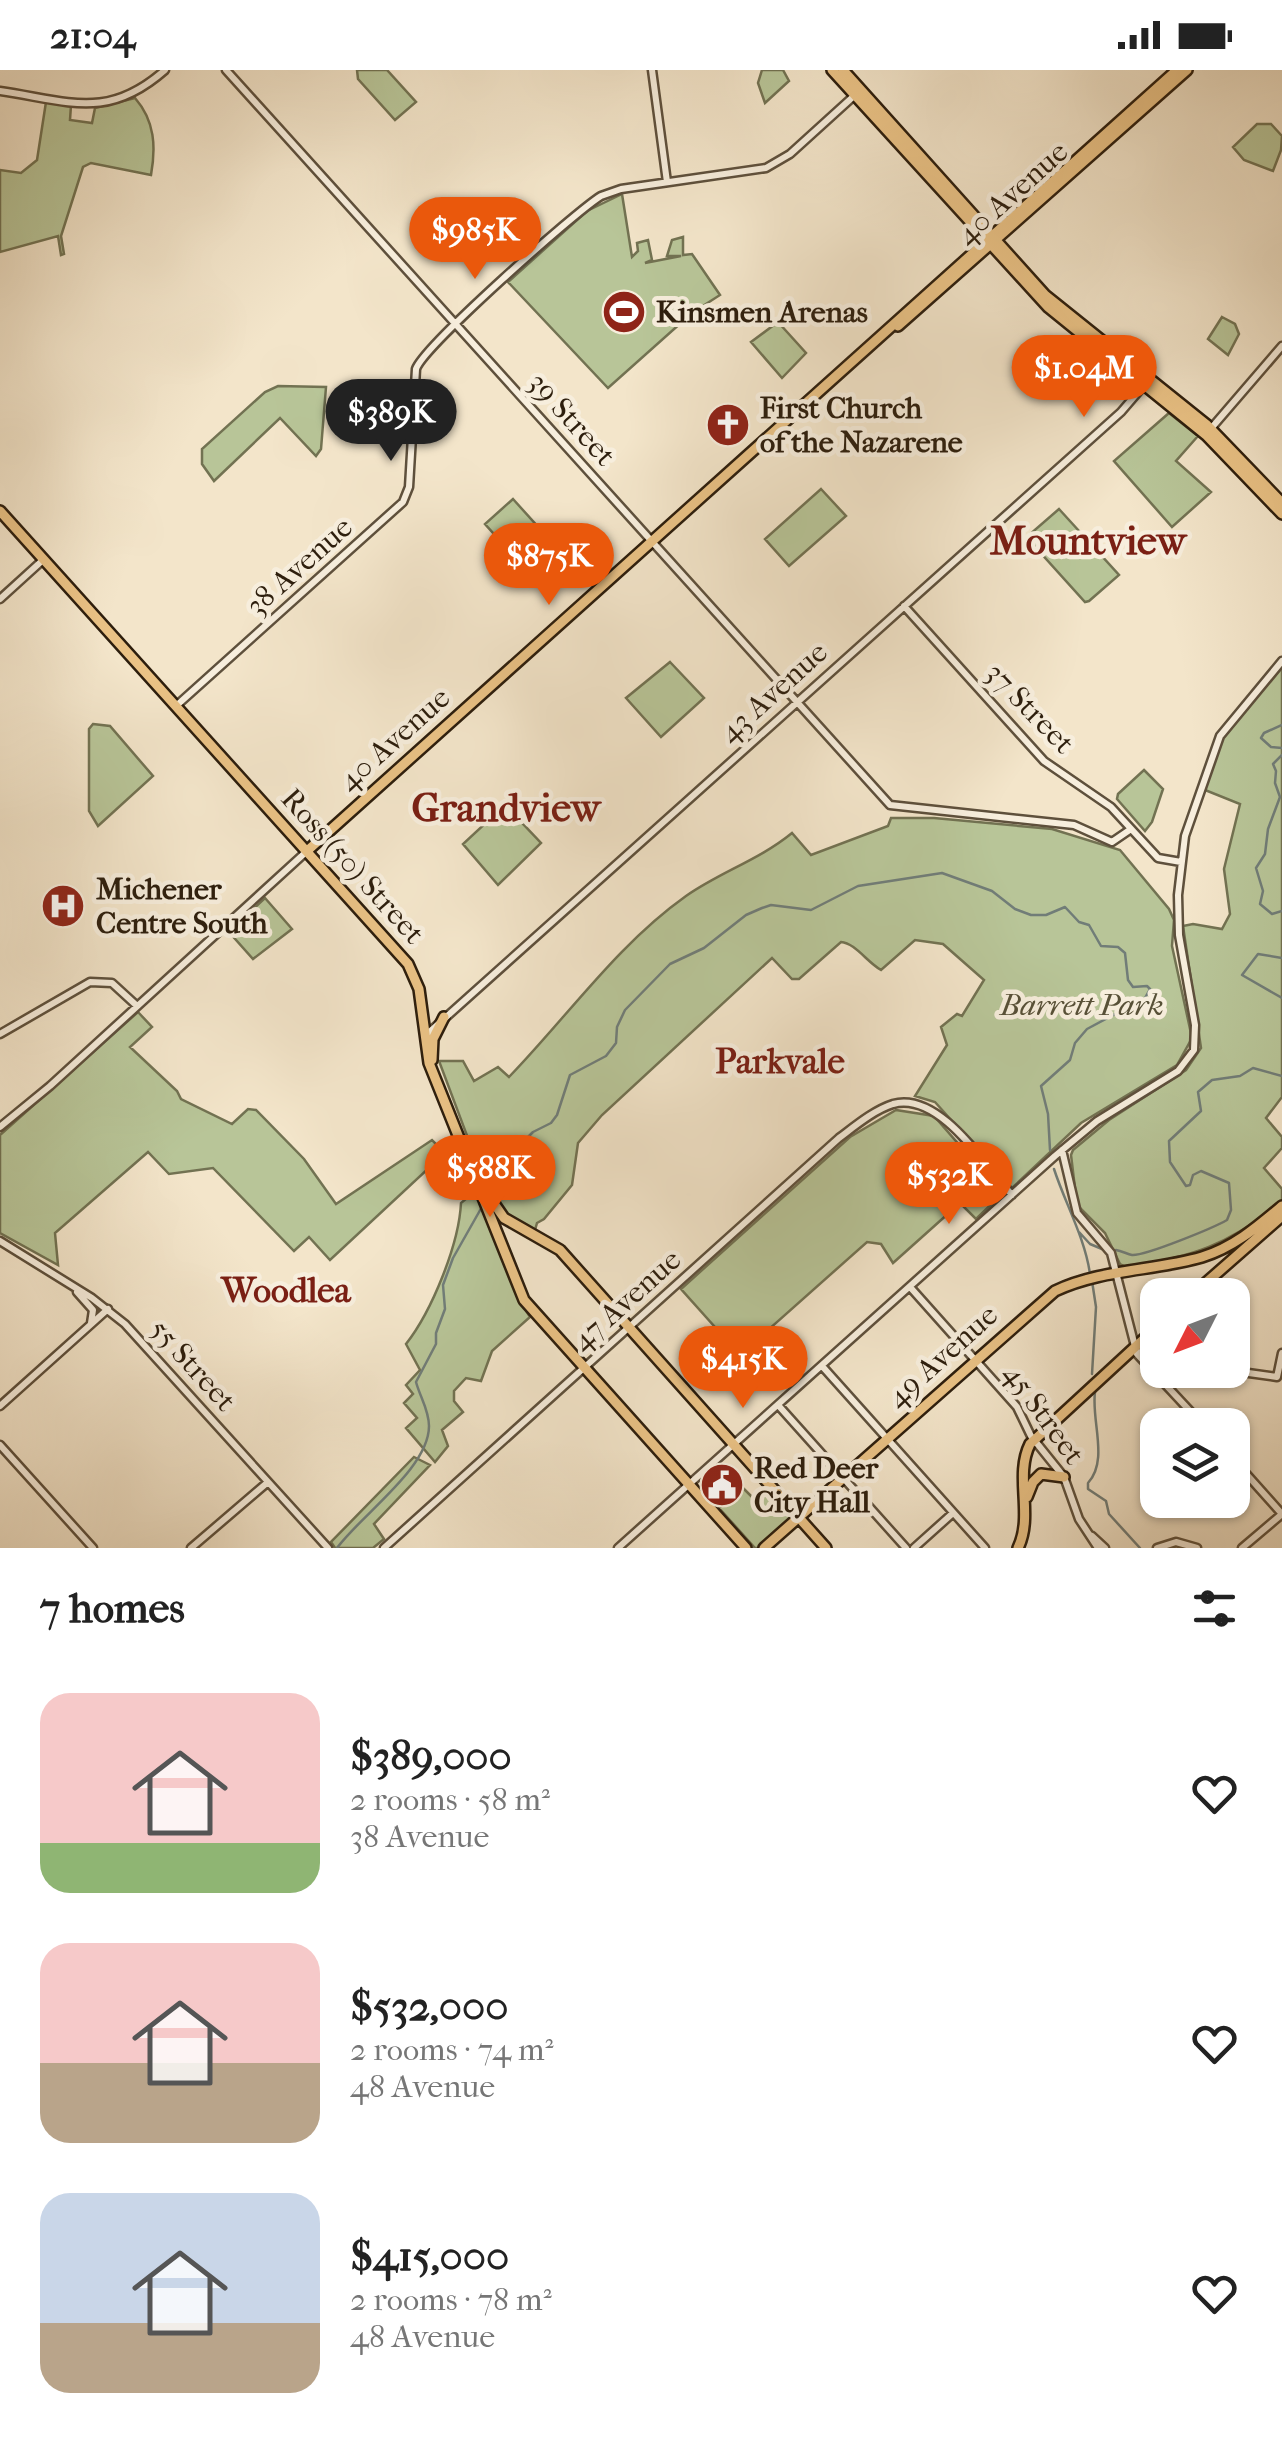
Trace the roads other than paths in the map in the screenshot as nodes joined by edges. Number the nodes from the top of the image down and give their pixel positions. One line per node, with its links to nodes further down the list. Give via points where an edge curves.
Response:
1 (165, 70): 8 (street, via 135,94 100,104)
2 (226, 70): 16 (street, 39 Street)
3 (652, 70): 10 (street)
4 (832, 70): 9 (main road)
5 (842, 70): 9 (main road)
6 (1177, 70): 12 (main road, 40 Avenue)
7 (1187, 70): 11 (main road, 40 Avenue)
8 (0, 91)
9 (858, 93): 10 (street, 38 Avenue, via 770,166); 12 (main road)
10 (667, 182): 16 (street, 38 Avenue, via 596,199)
11 (1009, 229): 12 (main road, 40 Avenue); 14 (main road, via 1006,241)
12 (991, 240): 13 (main road); 14 (main road); 15 (main road, 40 Avenue); 23 (main road, 40 Avenue)
13 (1003, 259): 15 (main road, via 992,255); 18 (main road, via 1064,321)
14 (1018, 265): 18 (main road)
15 (968, 266): 23 (main road, 40 Avenue)
16 (456, 324): 23 (street, 39 Street); 29 (street, 38 Avenue, via 416,368 404,502)
17 (1282, 346): 19 (street)
18 (1147, 382): 19 (main road); 26 (street, 43 Avenue)
19 (1209, 432): 20 (main road); 22 (main road)
20 (1282, 503)
21 (0, 511): 24 (main road, Ross (50) Street)
22 (1282, 514)
23 (649, 544): 28 (street, 39 Street); 31 (main road, 40 Avenue)
24 (44, 559): 25 (street); 29 (main road, Ross (50) Street)
25 (0, 599)
26 (904, 605): 28 (street, 43 Avenue); 30 (street, 37 Street, via 1044,761)
27 (1282, 661): 32 (street, via 1217,741)
28 (796, 702): 30 (street, 39 Street, via 895,807 1074,825 1112,842); 35 (street, 43 Avenue)
29 (176, 706): 31 (main road, Ross (50) Street)
30 (1131, 829): 32 (street, 37 Street, via 1158,858)
31 (307, 851): 33 (street, 40 Avenue); 34 (main road, Ross (50) Street, via 406,962)
32 (1182, 862): 41 (street, via 1178,935 1194,1050 1178,1072)
33 (136, 1005): 36 (street, via 116,986 97,980); 39 (street, 40 Avenue)
34 (422, 1005): 35 (main road, via 431,1020); 37 (main road, Ross (50) Street)
35 (444, 1017): 37 (street, 43 Avenue); 38 (main road)
36 (0, 1034)
37 (424, 1036): 38 (main road, Ross (50) Street)
38 (431, 1068): 40 (main road, Ross (50) Street)
39 (0, 1127)
40 (459, 1134): 42 (main road); 43 (main road, Ross (50) Street)
41 (1062, 1150): 45 (street); 53 (street, via 1078,1212 1104,1241)
42 (478, 1163): 43 (main road); 44 (main road)
43 (476, 1182): 44 (main road); 46 (main road, Ross (50) Street)
44 (488, 1186): 46 (main road)
45 (1012, 1195): 57 (street); 60 (street, 47 Avenue, via 940,1115 908,1102 887,1106 839,1138)
46 (487, 1201): 49 (main road); 51 (main road, Ross (50) Street)
47 (1282, 1206): 52 (main road, 49 Avenue, via 1231,1245)
48 (1282, 1216): 55 (main road)
49 (524, 1230): 51 (main road, via 505,1232); 60 (main road, via 560,1250)
50 (0, 1242): 56 (street, 55 Street)
51 (506, 1257): 66 (main road, Ross (50) Street, via 528,1306)
52 (1183, 1261): 53 (main road, 49 Avenue); 54 (main road, via 1207,1265)
53 (1116, 1273): 62 (street); 64 (main road, 49 Avenue, via 1043,1300)
54 (1207, 1278)
55 (1211, 1278)
56 (69, 1284): 58 (street, 55 Street); 59 (street, via 92,1308)
57 (910, 1287): 64 (street, 45 Street); 65 (street)
58 (108, 1309): 59 (street); 82 (street, 55 Street)
59 (90, 1324): 71 (street)
60 (629, 1327): 66 (street, 47 Avenue); 75 (main road)
61 (1140, 1342): 62 (main road)
62 (1134, 1347): 72 (street); 74 (main road)
63 (1282, 1355): 68 (street); 68 (street, via 1277,1376)
64 (975, 1360): 73 (main road, 49 Avenue); 74 (street, 45 Street, via 1014,1403)
65 (822, 1366): 70 (street); 73 (street)
66 (584, 1368): 83 (main road, Ross (50) Street); 91 (street, 47 Avenue)
67 (1250, 1374): 68 (street)
68 (1256, 1375): 69 (street)
69 (1264, 1386)
70 (778, 1405): 75 (street); 79 (street)
71 (0, 1406)
72 (1187, 1408)
73 (887, 1439): 79 (main road, 49 Avenue); 85 (street)
74 (1033, 1439): 78 (street, 45 Street); 81 (main road)
75 (734, 1444): 83 (street); 87 (main road)
76 (0, 1445): 88 (street)
77 (1041, 1474): 78 (main road); 81 (main road); 84 (main road)
78 (1064, 1477): 100 (street, 45 Street, via 1074,1507)
79 (843, 1478): 87 (main road, 49 Avenue); 96 (street)
80 (1250, 1478): 86 (street)
81 (1024, 1479): 84 (main road)
82 (268, 1482): 89 (street); 90 (street, 55 Street)
83 (689, 1484): 92 (street); 93 (main road, Ross (50) Street)
84 (1025, 1504): 99 (main road)
85 (953, 1512): 97 (street); 98 (street)
86 (1282, 1514): 103 (street)
87 (799, 1517): 94 (main road, 49 Avenue); 95 (main road)
88 (93, 1548)
89 (191, 1548)
90 (328, 1548)
91 (384, 1548)
92 (618, 1548)
93 (746, 1548)
94 (764, 1548)
95 (826, 1548)
96 (906, 1548)
97 (914, 1548)
98 (985, 1548)
99 (1018, 1548)
100 (1102, 1548)
101 (1157, 1548): 102 (street, via 1176,1542)
102 (1197, 1548)
103 (1242, 1548)

